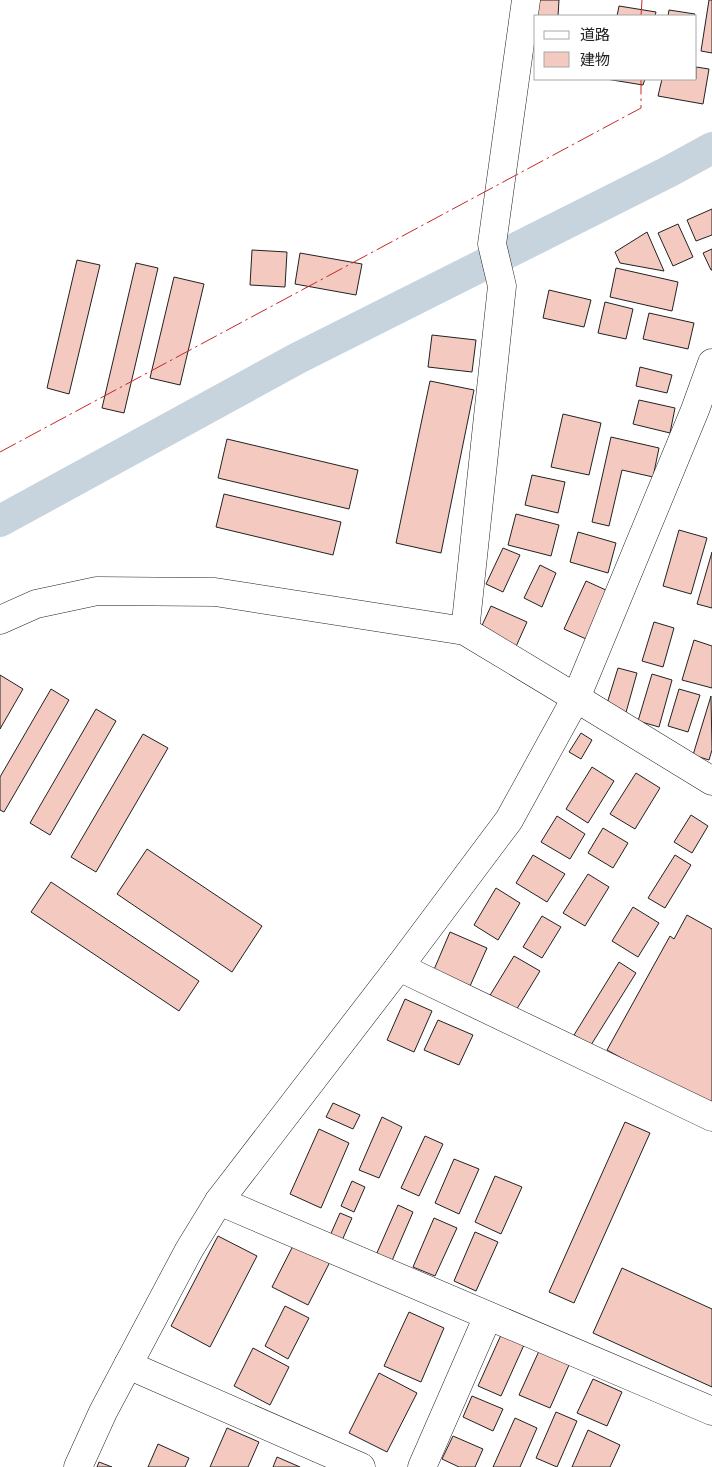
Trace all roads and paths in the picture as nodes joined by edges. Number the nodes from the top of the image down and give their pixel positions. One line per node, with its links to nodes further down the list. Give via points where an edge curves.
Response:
1 (526, 0): 4 (street, via 492,244 502,286)
2 (712, 363): 5 (street)
3 (0, 620): 4 (street, via 36,604 97,591 215,592)
4 (465, 631): 5 (street)
5 (576, 698): 6 (street); 7 (street, via 509,820)
6 (712, 781)
7 (399, 967): 8 (street); 9 (street)
8 (712, 1117)
9 (219, 1201): 10 (street); 11 (street)
10 (488, 1316): 12 (street); 15 (street)
11 (128, 1365): 13 (street); 14 (street)
12 (712, 1411)
13 (78, 1467)
14 (361, 1467)
15 (422, 1467)

